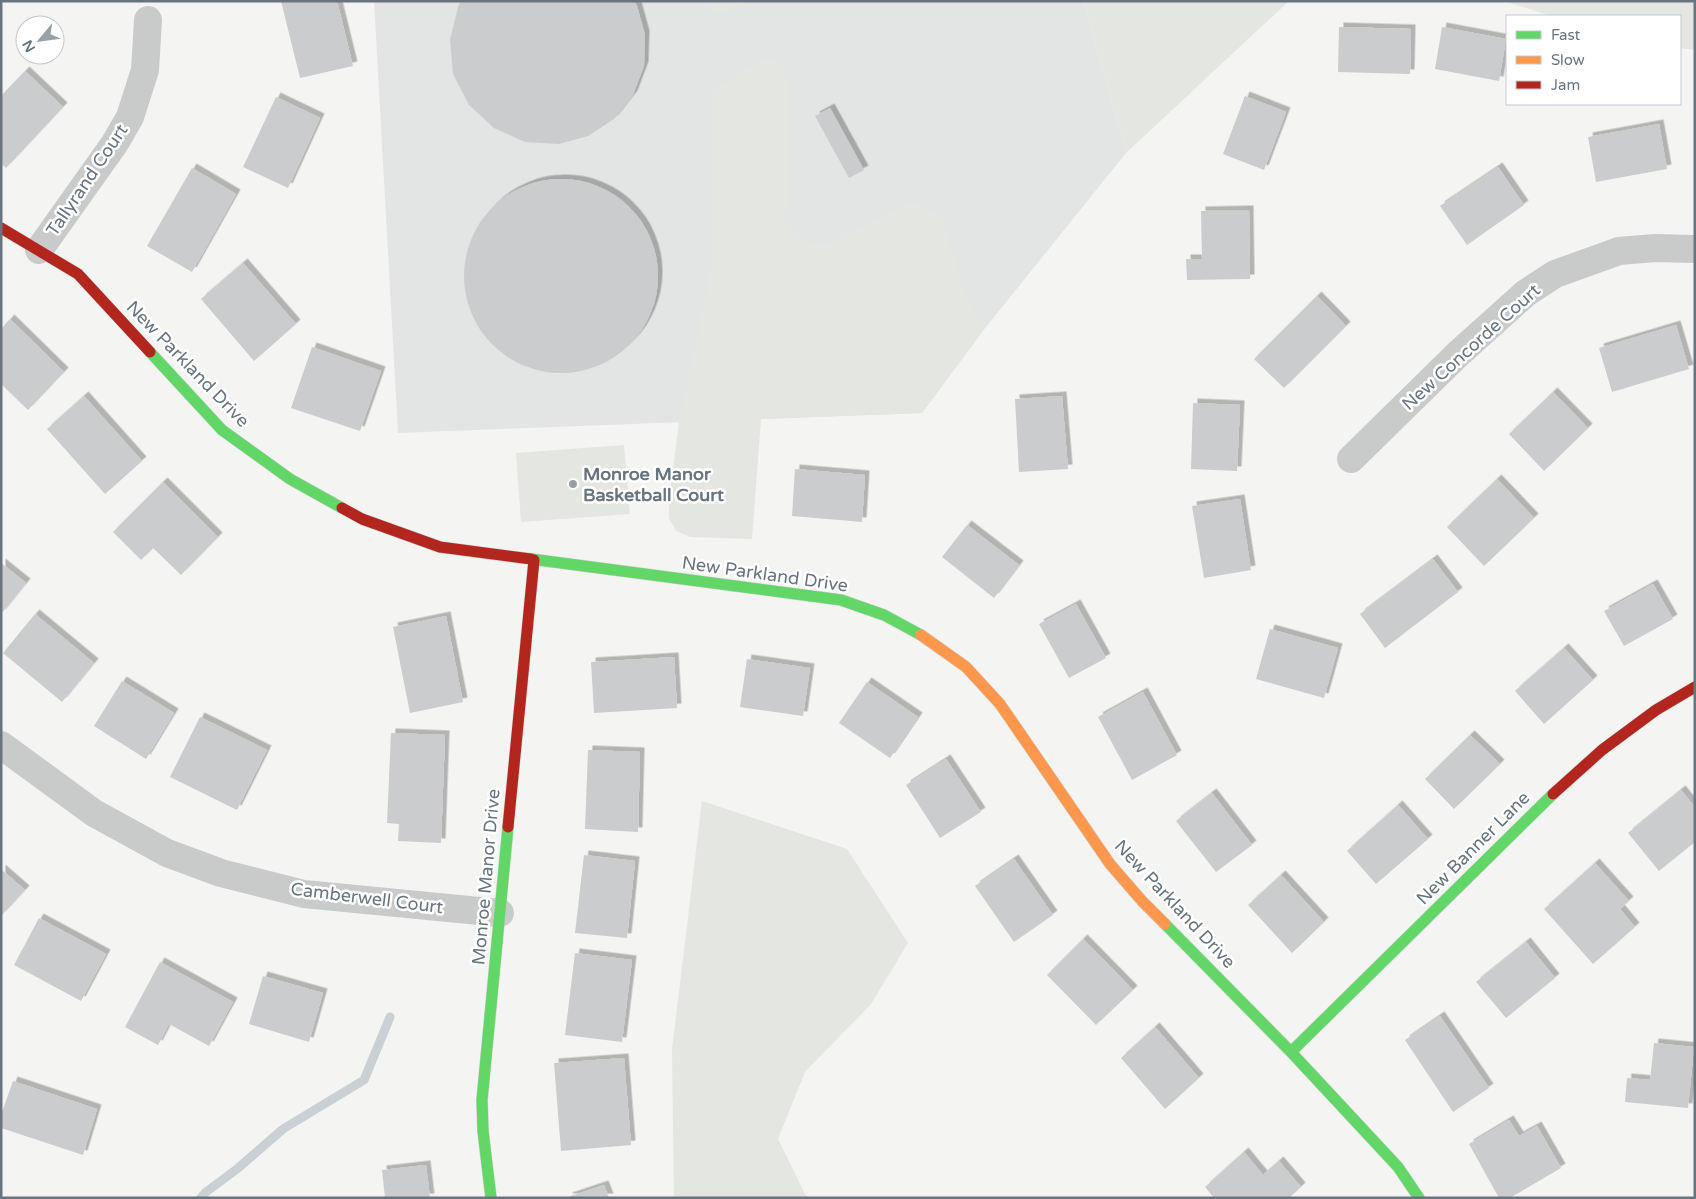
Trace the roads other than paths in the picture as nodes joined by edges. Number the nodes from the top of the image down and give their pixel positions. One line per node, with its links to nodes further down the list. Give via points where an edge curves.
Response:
1 (148, 20): 4 (street, Tallyrand Court, via 145,70 130,117)
2 (1, 228): 4 (street, New Parkland Drive)
3 (1695, 249): 5 (street, New Concorde Court, via 1619,251 1555,274 1526,292 1458,354)
4 (39, 250): 6 (street, New Parkland Drive, via 78,274 222,430 290,480 362,519 440,547)
5 (1351, 460)
6 (534, 560): 9 (street, Monroe Manor Drive); 10 (street, New Parkland Drive, via 841,600 884,615 926,637 966,667 1000,704 1110,864 1142,901)
7 (1695, 687): 10 (street, New Banner Lane, via 1656,710 1573,776)
8 (1, 745): 9 (street, Camberwell Court, via 94,812 168,853 221,873 304,894)
9 (500, 913): 11 (street, Monroe Manor Drive, via 482,1100)
10 (1291, 1052): 12 (street, New Parkland Drive, via 1398,1167)
11 (491, 1198)
12 (1419, 1198)

